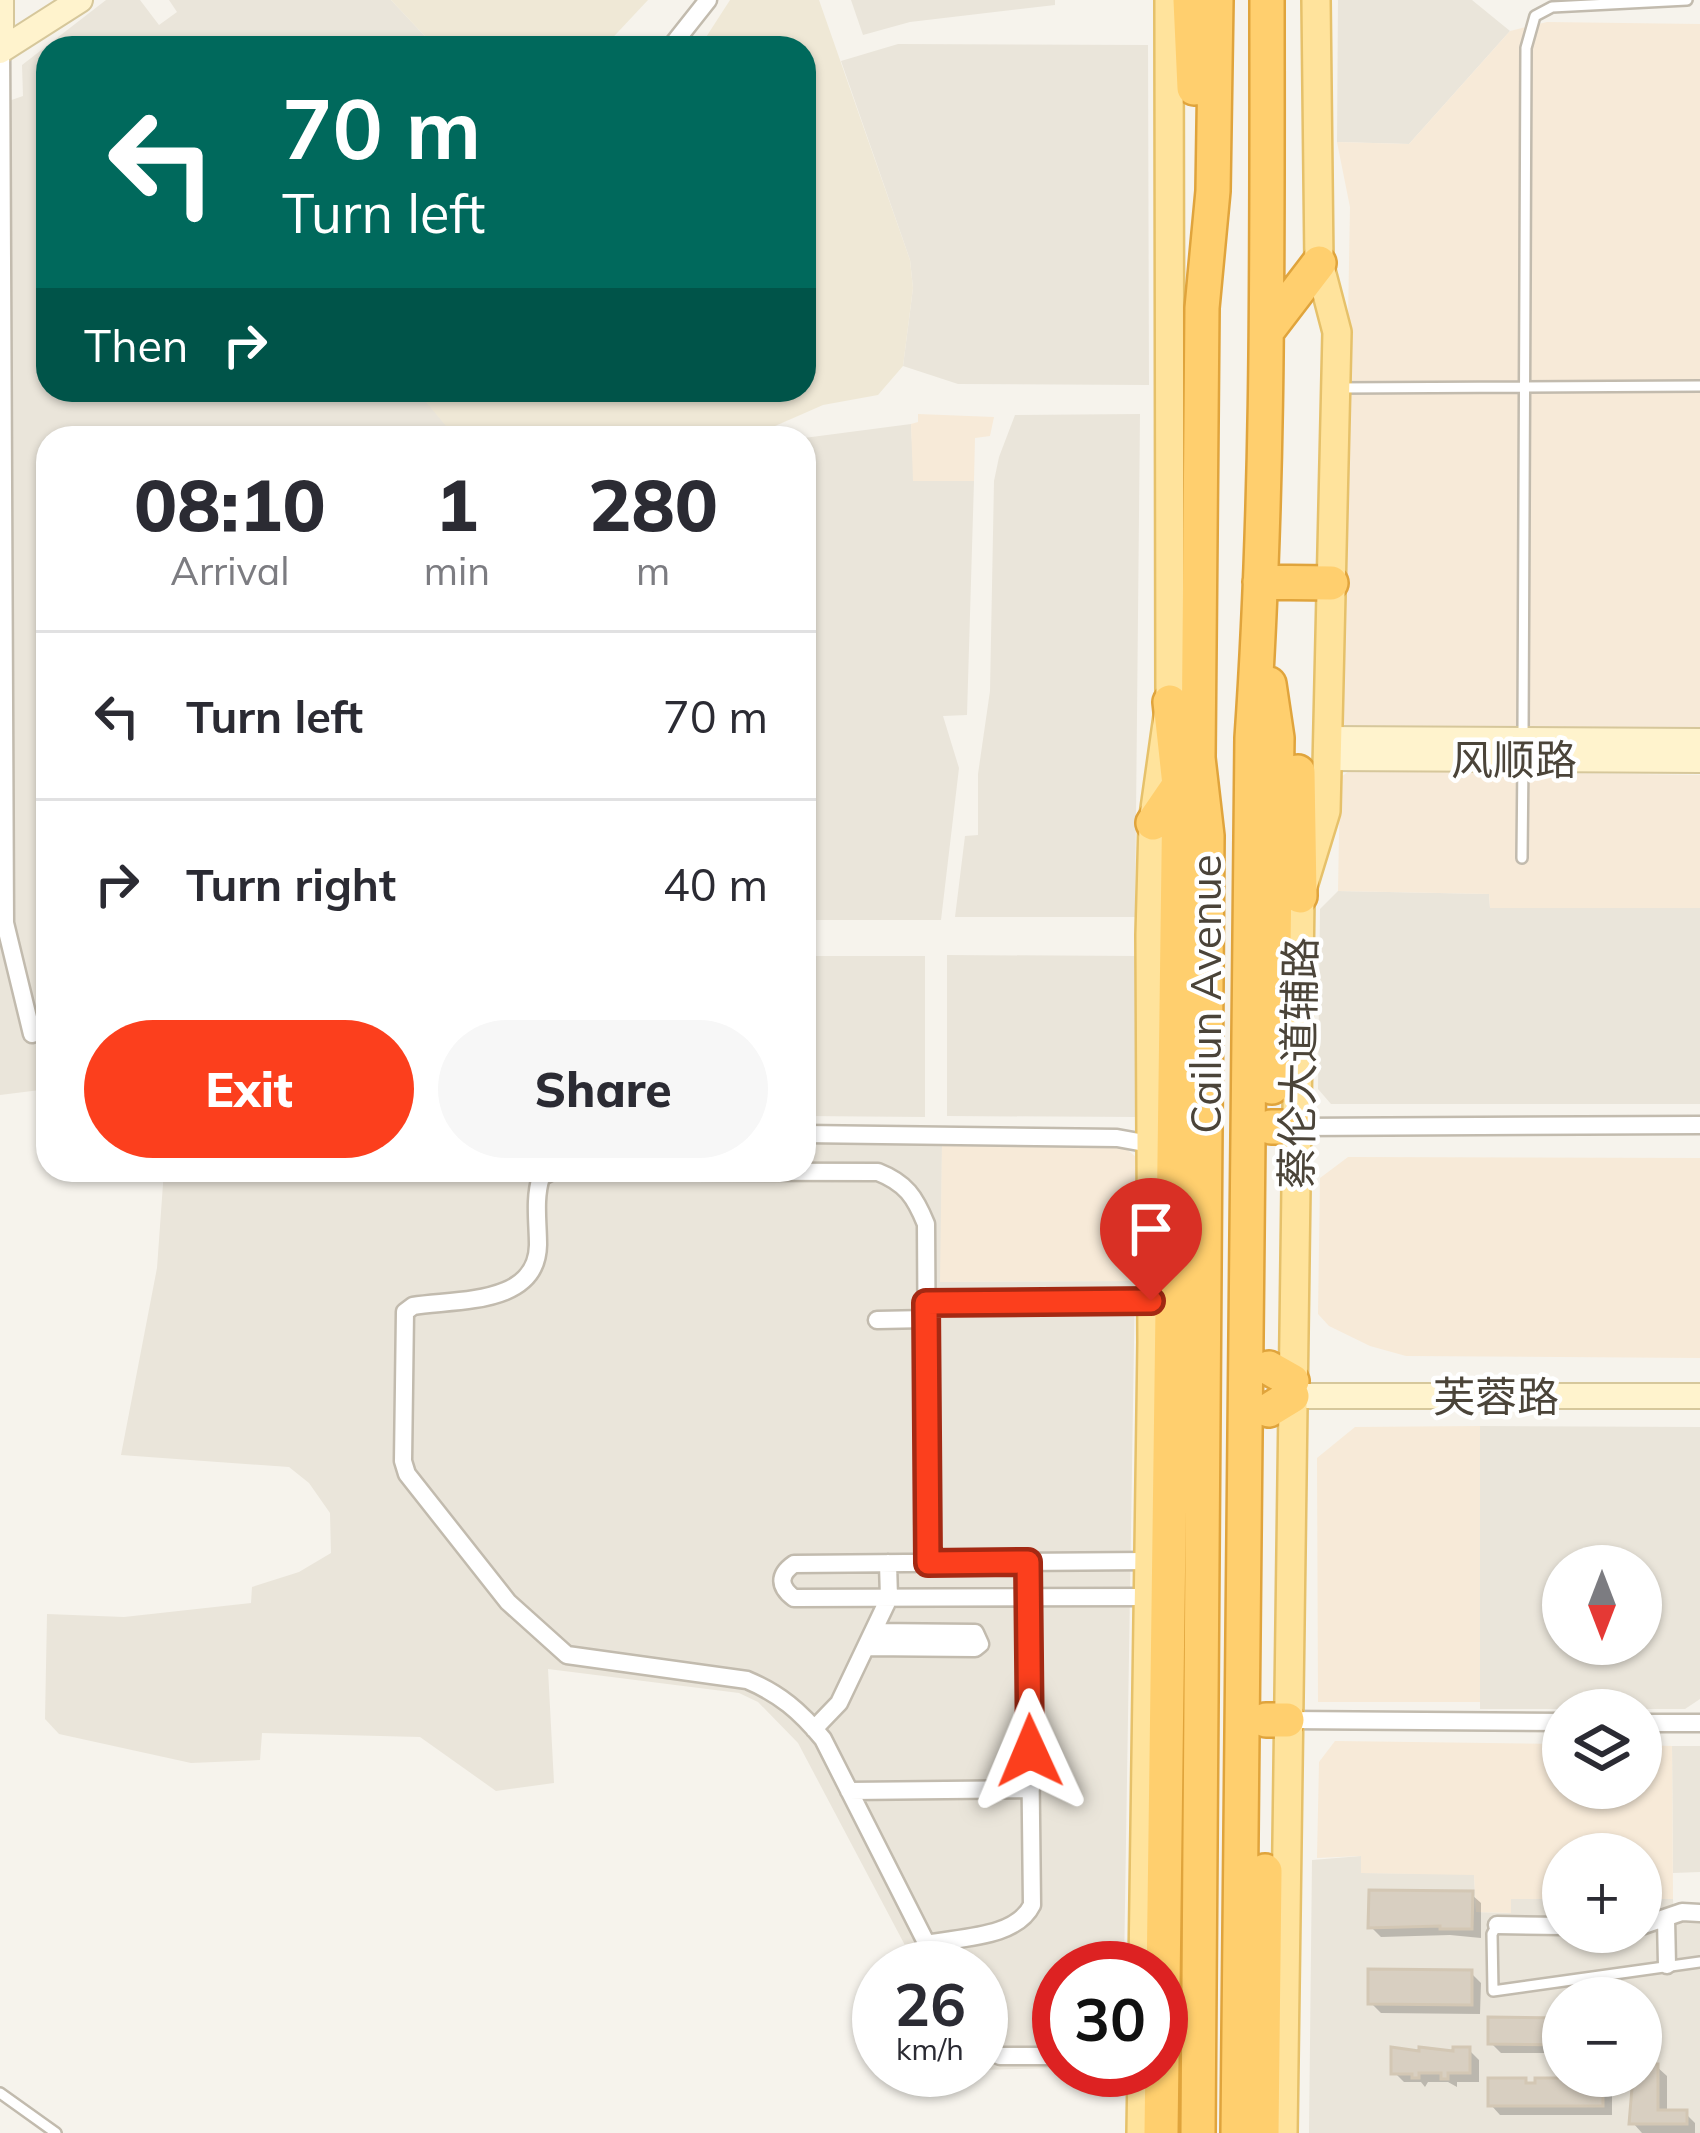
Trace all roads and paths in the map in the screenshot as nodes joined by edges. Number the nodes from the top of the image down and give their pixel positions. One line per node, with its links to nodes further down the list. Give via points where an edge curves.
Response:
1 (2, 0): 12 (street)
2 (61, 0): 12 (street)
3 (80, 0): 14 (street)
4 (708, 0): 13 (street)
5 (1169, 0): 24 (main road)
6 (1190, 0): 16 (highway)
7 (1216, 0): 16 (highway, Cailun Avenue)
8 (1267, 0): 17 (highway, Cailun Avenue)
9 (1290, 0): 17 (highway)
10 (1316, 0): 15 (main road, 蔡伦大道辅路)
11 (1687, 0): 20 (lane, via 1552,8 1535,16 1526,48)
12 (1, 34): 14 (street)
13 (680, 36)
14 (1, 51): 35 (street, via 5,923)
15 (1319, 262): 17 (highway); 19 (main road, 蔡伦大道辅路, via 1337,332)
16 (1202, 308): 29 (highway, Cailun Avenue)
17 (1267, 331): 21 (highway, Cailun Avenue)
18 (1700, 386): 20 (lane)
19 (1336, 388): 20 (lane); 22 (main road, 蔡伦大道辅路)
20 (1525, 388): 27 (lane)
21 (1259, 582): 22 (highway); 23 (highway, Cailun Avenue)
22 (1331, 583): 26 (main road, 蔡伦大道辅路)
23 (1259, 627): 32 (highway, via 1298,736); 34 (highway, via 1277,738); 79 (highway, Cailun Avenue)
24 (1170, 702): 29 (highway); 30 (main road)
25 (1700, 741): 27 (street, 风顺路)
26 (1328, 749): 27 (street, 风顺路); 32 (main road, 蔡伦大道辅路, via 1326,812)
27 (1523, 750): 28 (street, 风顺路); 31 (lane)
28 (1700, 760)
29 (1189, 772): 30 (highway); 33 (highway); 78 (highway, Cailun Avenue, via 1207,860)
30 (1153, 823): 33 (main road)
31 (1522, 858)
32 (1300, 896): 34 (main road, 蔡伦大道辅路)
33 (1164, 934): 39 (highway)
34 (1285, 1014): 37 (highway)
35 (32, 1034)
36 (1700, 1125): 37 (street)
37 (1284, 1127): 46 (highway)
38 (816, 1134): 39 (street)
39 (1162, 1144): 42 (main road); 54 (highway)
40 (816, 1172): 43 (street, via 878,1172 915,1196 926,1224)
41 (539, 1182): 60 (street, via 530,1277 498,1293 413,1306 403,1320 407,1474 508,1603 567,1654 747,1680 796,1707)
42 (1151, 1301): 43 (street); 49 (main road)
43 (927, 1311): 44 (street); 51 (street)
44 (878, 1320)
45 (1700, 1381): 46 (street, 芙蓉路)
46 (1281, 1389): 47 (street, 芙蓉路); 56 (highway)
47 (1700, 1396)
48 (1028, 1562): 49 (street); 51 (street); 52 (street)
49 (1149, 1562): 54 (main road)
50 (888, 1563): 51 (street); 53 (street); 53 (street, via 794,1564 781,1581 794,1598)
51 (928, 1563)
52 (1028, 1597): 53 (street); 54 (street); 61 (street)
53 (889, 1598): 55 (street)
54 (1155, 1604): 70 (main road); 77 (highway, via 1168,1664)
55 (869, 1639): 55 (street, via 975,1648 980,1644 975,1633); 60 (street, via 839,1703)
56 (1276, 1720): 57 (street); 80 (highway); 81 (main road)
57 (1542, 1722)
58 (1662, 1723): 59 (street)
59 (1700, 1724)
60 (814, 1729): 62 (street)
61 (1031, 1790): 62 (street); 69 (street, via 1033,1905 1026,1918)
62 (849, 1791): 68 (street)
63 (1700, 1912): 64 (street)
64 (1666, 1918): 65 (street); 72 (street)
65 (1662, 1919)
66 (1497, 1925): 67 (street); 72 (lane, via 1492,1991)
67 (1542, 1926)
68 (925, 1941)
69 (937, 1941)
70 (1144, 1941)
71 (1700, 1962): 72 (lane)
72 (1667, 1965)
73 (0, 2092): 75 (lane)
74 (1142, 2097): 76 (main road)
75 (56, 2133)
76 (1141, 2133)
77 (1161, 2133)
78 (1198, 2133)
79 (1238, 2133)
80 (1262, 2133)
81 (1283, 2133)

